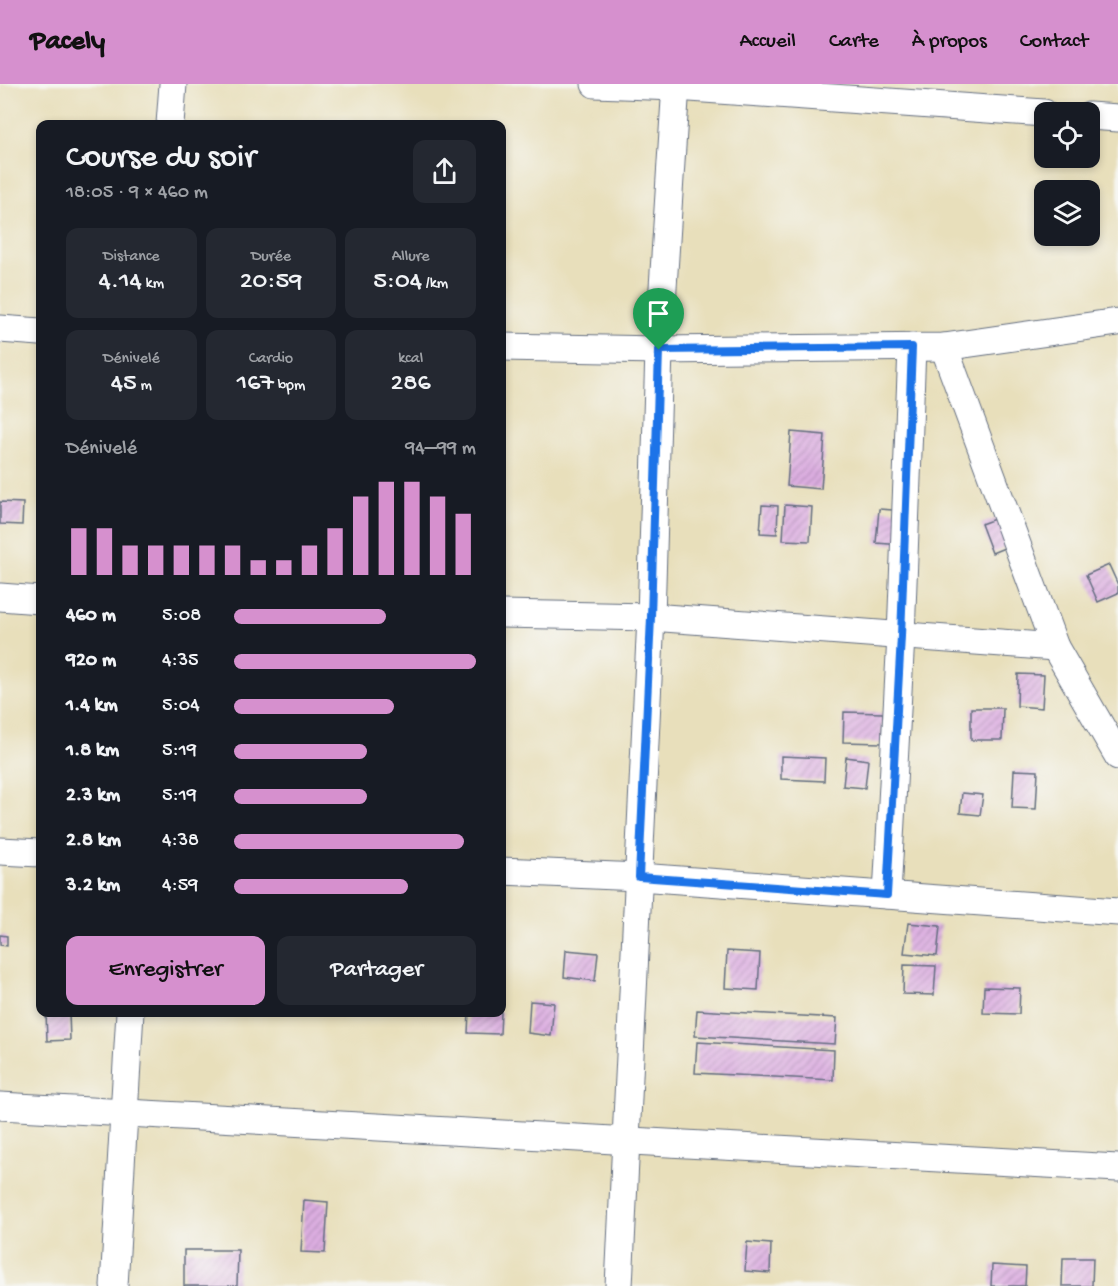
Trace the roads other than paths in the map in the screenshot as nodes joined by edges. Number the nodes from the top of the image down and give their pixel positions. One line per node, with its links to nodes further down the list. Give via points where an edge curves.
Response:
1 (173, 84): 7 (street)
2 (595, 84): 3 (street)
3 (676, 86): 4 (street); 14 (street)
4 (1034, 111)
5 (1100, 117): 6 (street)
6 (1118, 118)
7 (170, 120)
8 (1118, 322): 13 (street)
9 (0, 329): 10 (street)
10 (36, 332)
11 (506, 347): 14 (street)
12 (912, 347): 13 (street); 14 (street); 19 (street)
13 (944, 347): 20 (street)
14 (659, 350): 18 (street)
15 (0, 597): 16 (street)
16 (36, 600)
17 (506, 614): 18 (street)
18 (651, 617): 19 (street); 25 (street)
19 (901, 636): 20 (street); 26 (street)
20 (1055, 647): 21 (street)
21 (1118, 756)
22 (0, 851): 23 (street)
23 (36, 853)
24 (506, 871): 25 (street)
25 (639, 877): 26 (street); 31 (street)
26 (887, 895): 27 (street)
27 (1118, 912)
28 (130, 1017): 30 (street)
29 (0, 1106): 30 (street)
30 (125, 1113): 31 (street); 33 (street)
31 (626, 1140): 32 (street); 34 (street)
32 (1118, 1168)
33 (114, 1286)
34 (619, 1286)

